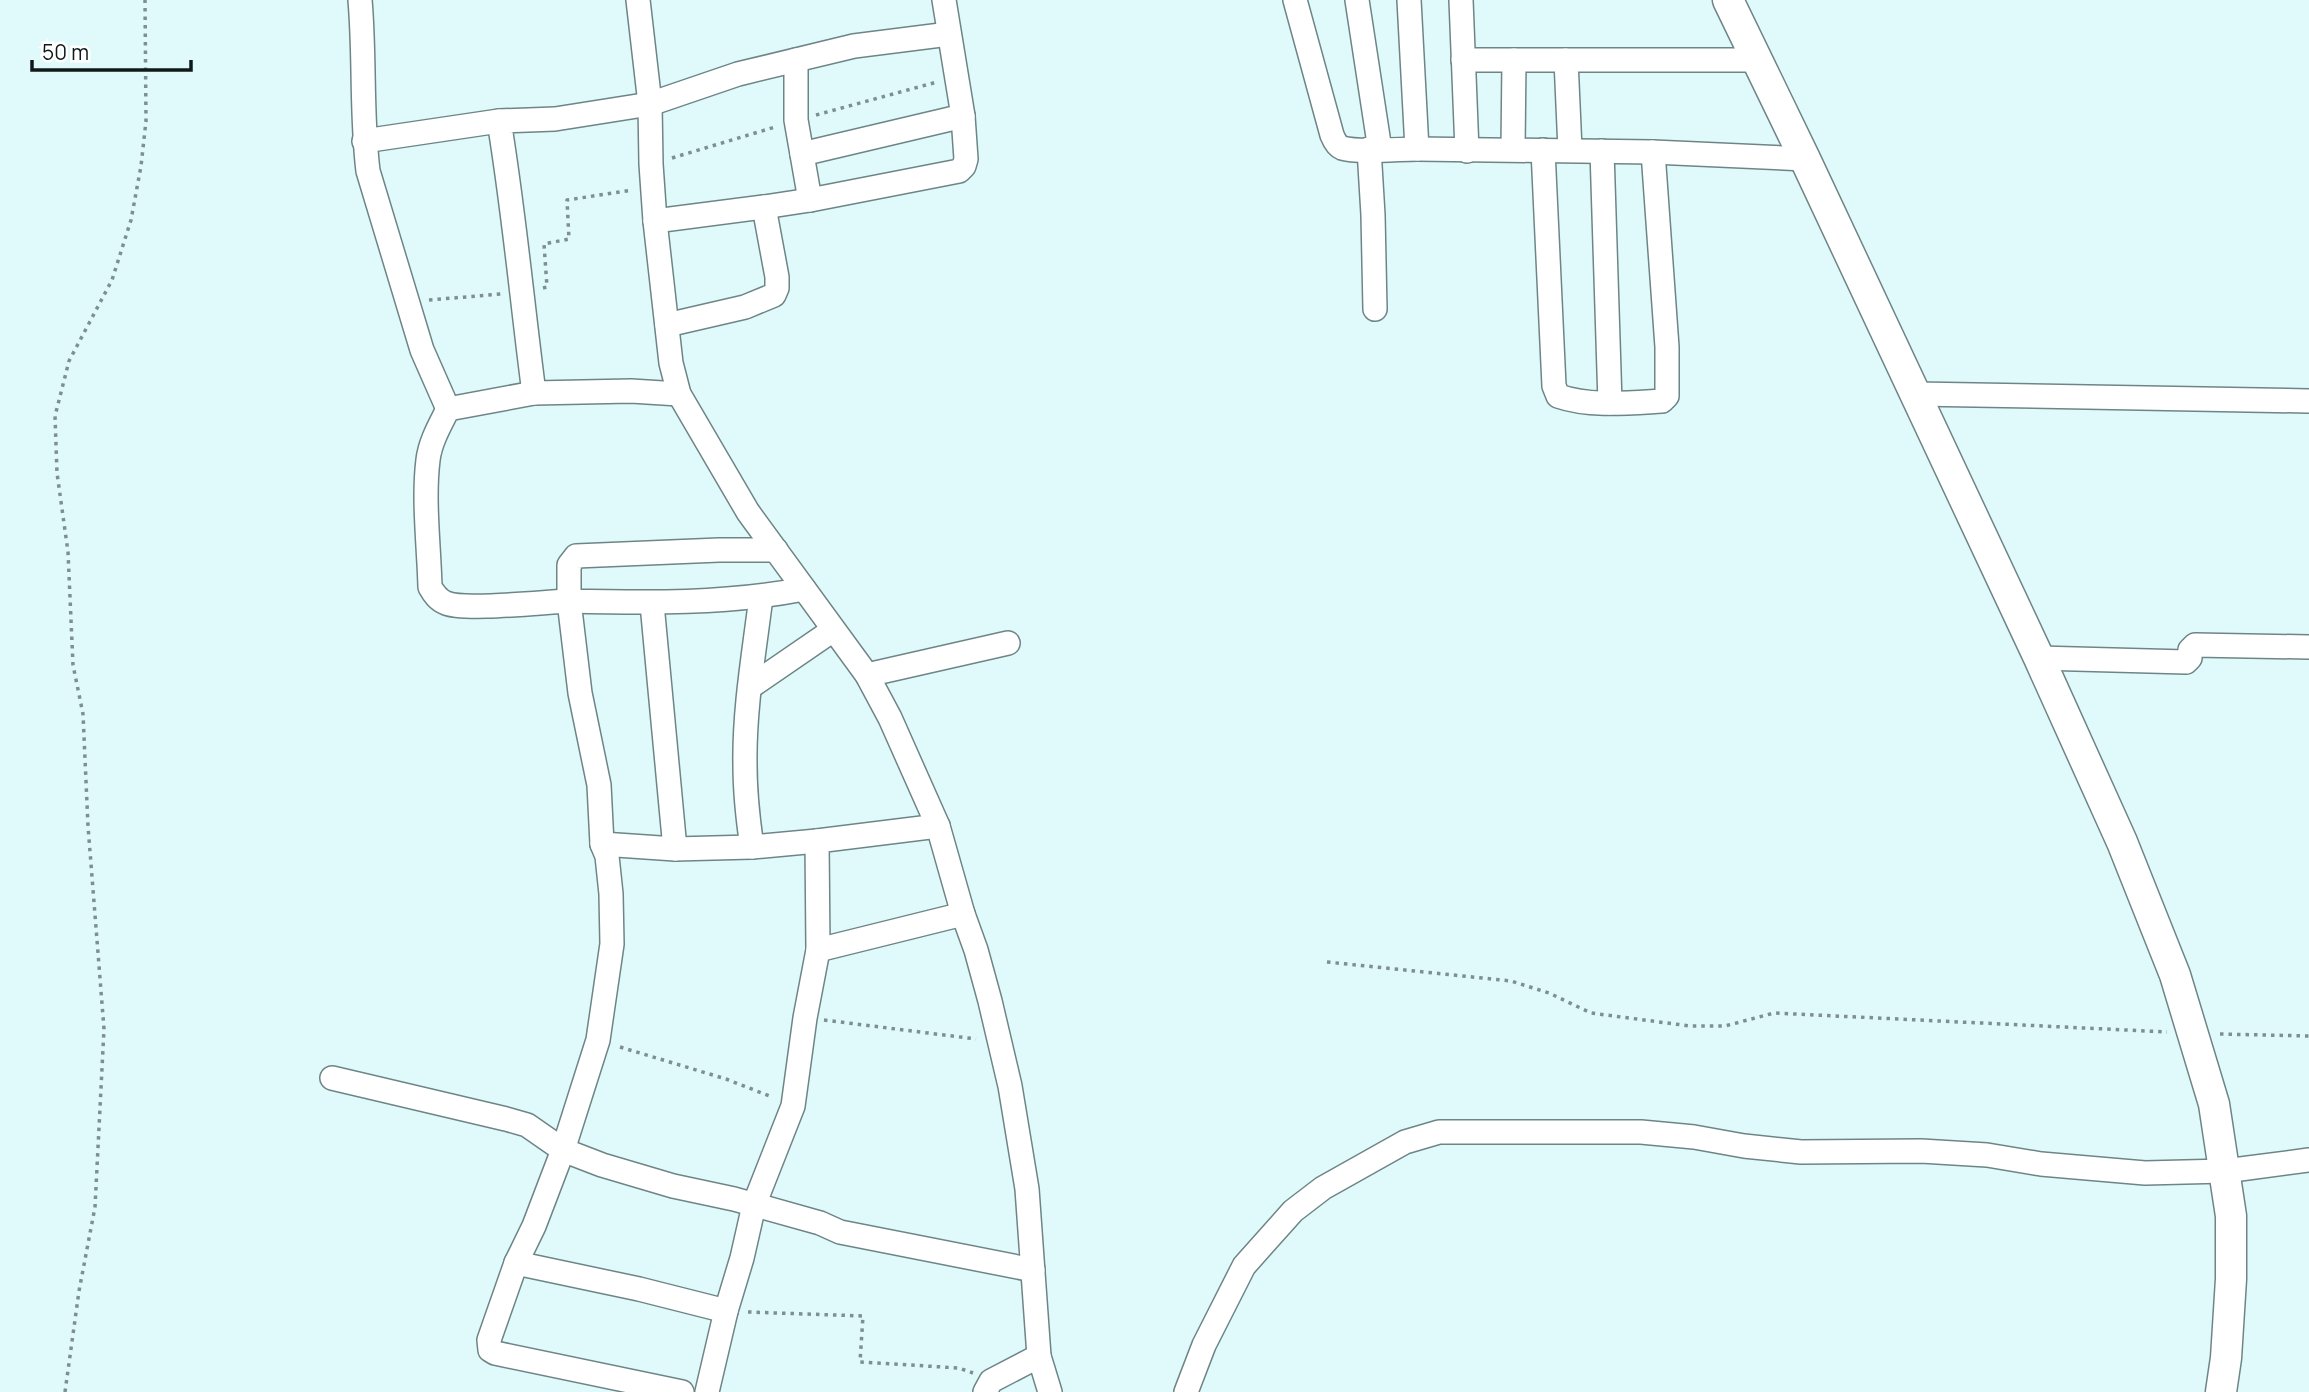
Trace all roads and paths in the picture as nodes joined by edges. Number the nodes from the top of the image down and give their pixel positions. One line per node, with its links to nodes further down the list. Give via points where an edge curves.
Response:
1 (145, 0): 76 (path, via 146,121 131,220 112,280 69,361 55,416 73,665 83,714 104,1029 95,1207)
2 (360, 0): 19 (street)
3 (638, 0): 16 (street)
4 (944, 0): 10 (street)
5 (1295, 0): 22 (street, via 1335,142 1342,148)
6 (1357, 0): 22 (street)
7 (1409, 0): 20 (street)
8 (1461, 0): 12 (street)
9 (1728, 0): 15 (main road)
10 (949, 34): 11 (street, via 854,46); 17 (street)
11 (796, 60): 16 (street); 28 (street, via 796,120)
12 (1463, 60): 13 (street); 25 (street)
13 (1514, 60): 14 (street); 21 (street)
14 (1566, 60): 15 (street); 24 (street)
15 (1756, 60): 29 (main road)
16 (650, 104): 18 (street, via 555,119); 32 (street)
17 (963, 116): 28 (street); 30 (street, via 966,159 959,171)
18 (499, 121): 19 (street); 35 (street)
19 (364, 141): 40 (street, via 368,171 406,302)
20 (1418, 149): 22 (street); 25 (street)
21 (1513, 149): 23 (street); 25 (street)
22 (1374, 150): 33 (street)
23 (1543, 150): 24 (street); 39 (street, via 1554,386 1558,396)
24 (1570, 150): 26 (street)
25 (1467, 151)
26 (1602, 151): 27 (street); 39 (street)
27 (1653, 152): 29 (street); 39 (street, via 1667,396 1662,401)
28 (802, 154): 30 (street)
29 (1805, 159): 37 (main road)
30 (810, 200): 31 (street)
31 (764, 207): 32 (street); 34 (street, via 777,277 774,295)
32 (655, 222): 34 (street)
33 (1374, 309)
34 (667, 326): 36 (street)
35 (534, 393): 36 (street); 40 (street)
36 (678, 394): 41 (street)
37 (1916, 394): 38 (street); 49 (main road)
38 (2309, 401)
39 (1610, 403)
40 (448, 409): 44 (street, via 428,458 430,587 435,596 464,606)
41 (776, 550): 42 (street); 44 (street, via 576,556 569,565)
42 (804, 589): 43 (street); 46 (street)
43 (761, 597): 45 (street); 51 (street)
44 (569, 601): 45 (street); 54 (street, via 598,785)
45 (652, 604): 56 (street)
46 (833, 630): 50 (street); 51 (street)
47 (1008, 643): 50 (street)
48 (2309, 646): 49 (street, via 2194,645 2186,662)
49 (2039, 659): 61 (main road, via 2122,842)
50 (867, 675): 52 (street)
51 (750, 687): 55 (street, via 745,763)
52 (938, 826): 53 (street); 57 (street)
53 (817, 841): 55 (street); 58 (street)
54 (602, 844): 56 (street); 63 (street, via 611,894 612,944)
55 (752, 847): 56 (street)
56 (675, 849)
57 (962, 914): 58 (street); 64 (street, via 980,962)
58 (818, 950): 60 (street)
59 (1327, 962): 61 (path, via 1511,981 1591,1013 1690,1026 1725,1026 1774,1013)
60 (805, 1018): 64 (path); 66 (street)
61 (2193, 1033): 62 (path); 69 (main road, via 2214,1104)
62 (2309, 1036)
63 (598, 1040): 66 (path, via 726,1079); 67 (street)
64 (999, 1042): 72 (street, via 1027,1189)
65 (332, 1078): 67 (street, via 527,1125)
66 (793, 1106): 70 (street)
67 (563, 1150): 70 (street, via 673,1186); 71 (street)
68 (2309, 1160): 69 (street)
69 (2225, 1171): 80 (street, via 2145,1173 1921,1151 1801,1152 1641,1132 1439,1132 1405,1142 1323,1188 1293,1211 1244,1266); 81 (main road, via 2231,1279)
70 (754, 1205): 72 (street, via 840,1232); 73 (street)
71 (516, 1264): 73 (street); 77 (street, via 489,1340 490,1350)
72 (1033, 1270): 74 (street)
73 (726, 1311): 75 (path, via 863,1316 860,1362 959,1367); 78 (street)
74 (1039, 1356): 75 (street); 79 (street)
75 (988, 1386)
76 (65, 1392)
77 (682, 1392)
78 (706, 1392)
79 (1051, 1392)
80 (1186, 1392)
81 (2221, 1392)

